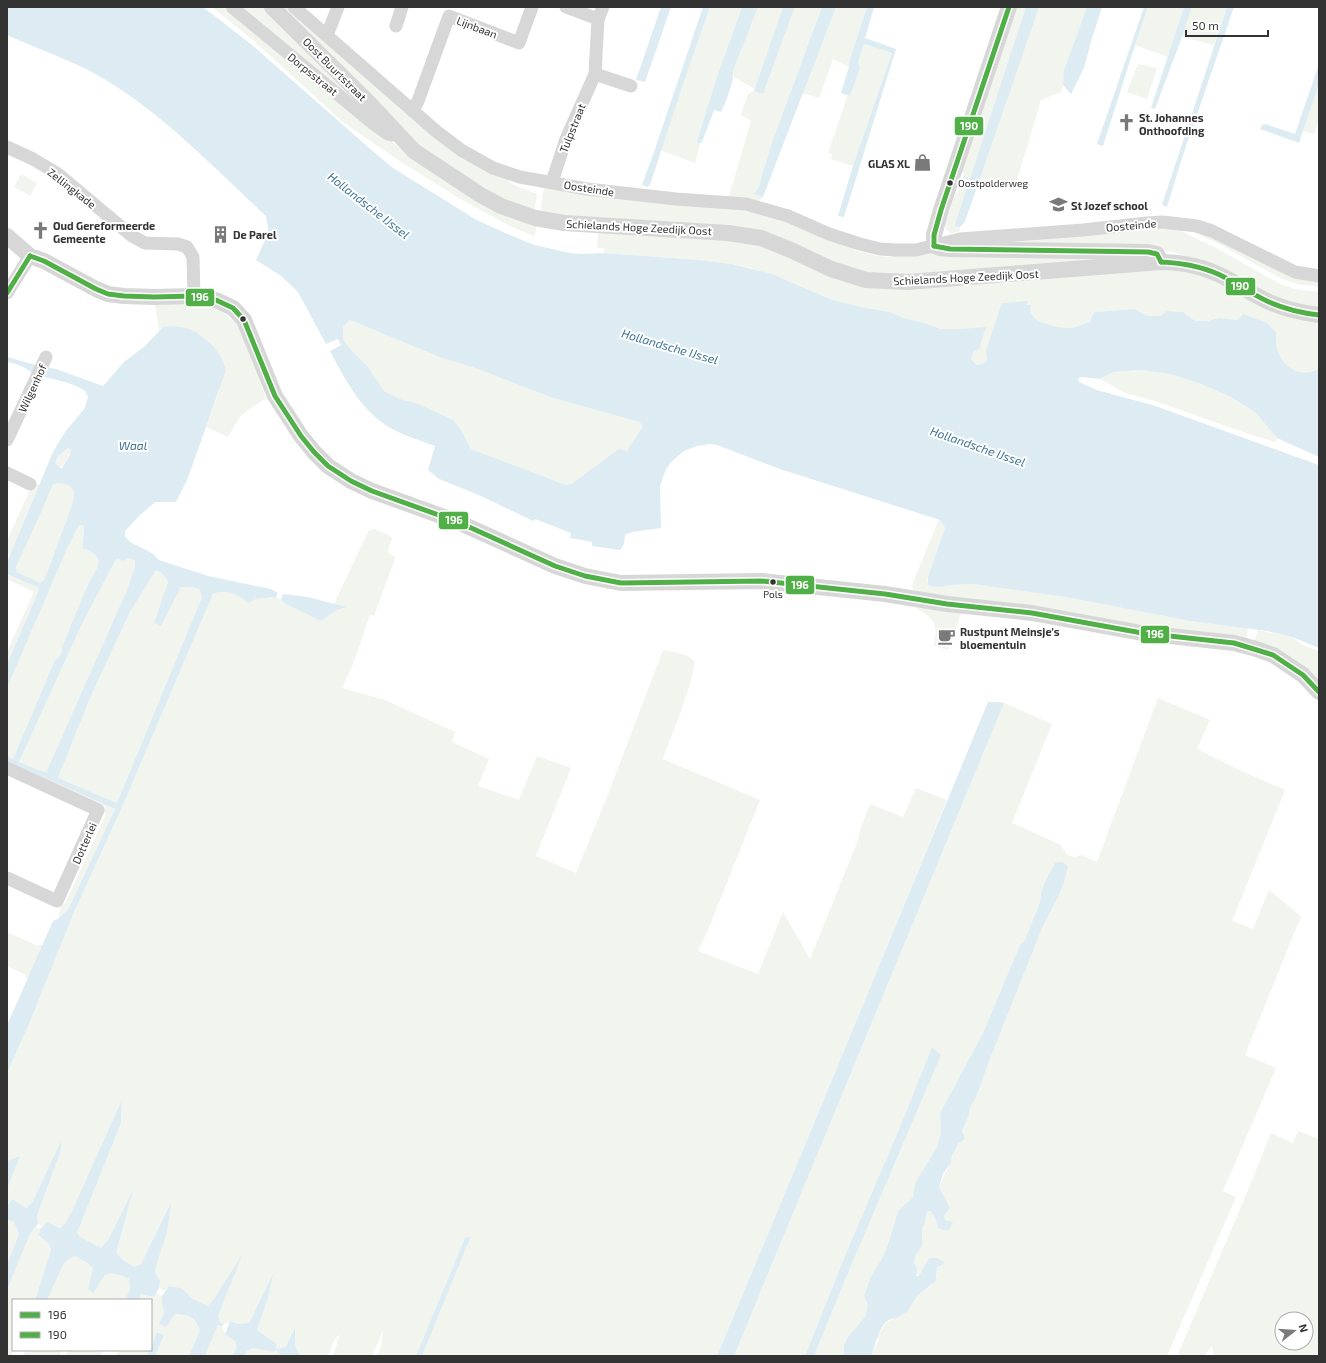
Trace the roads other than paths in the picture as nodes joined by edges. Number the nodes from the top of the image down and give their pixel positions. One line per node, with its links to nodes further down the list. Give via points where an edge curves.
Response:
1 (232, 7): 15 (street, Dorpsstraat, via 375,125 388,134)
2 (272, 7): 15 (street, Oost Buurtstraat)
3 (294, 7): 11 (street, Oosteinde)
4 (338, 7): 11 (street)
5 (402, 7): 10 (street)
6 (532, 7): 14 (street, Lijnbaan, via 519,43 449,16)
7 (566, 7): 9 (street)
8 (1009, 7): 19 (street, via 940,210)
9 (600, 13): 12 (street, Tulpstraat)
10 (396, 26)
11 (327, 35): 14 (street, Oosteinde)
12 (595, 74): 13 (street); 17 (street, Tulpstraat, via 566,139)
13 (631, 86)
14 (413, 111): 17 (street, Oosteinde, via 461,150 493,168 520,177)
15 (397, 132): 21 (street, Schielands Hoge Zeedijk Oost, via 414,151 468,188 524,215 564,223 728,233 761,238 831,269 866,280 908,282)
16 (7, 147): 24 (street, Zellingkade, via 58,174 132,236 145,243 178,244 187,247 193,257)
17 (552, 182): 19 (street, Oosteinde, via 587,189 746,204 788,216 829,234 880,249 916,250)
18 (7, 236): 20 (street)
19 (934, 246): 21 (street, Oosteinde, via 950,249 1148,252 1157,254); 22 (street, Oosteinde, via 960,239 1147,223 1174,223 1212,231 1295,272)
20 (30, 256): 23 (street); 24 (street, via 108,294)
21 (1161, 262): 25 (street, Schielands Hoge Zeedijk Oost, via 1176,262 1208,270 1269,302 1298,312)
22 (1319, 276)
23 (7, 293)
24 (194, 296): 30 (street, via 216,300 233,308 244,320 275,396 314,452 328,466 358,484 458,522 555,566 621,583 761,580 1032,613 1142,633 1234,643 1273,655 1303,675)
25 (1319, 315)
26 (42, 366): 27 (street, Wilgenhof)
27 (7, 440)
28 (7, 474): 29 (street)
29 (30, 484)
30 (1319, 692)
31 (7, 768): 32 (street, Dotterlei, via 98,810 57,901)
32 (7, 878)

